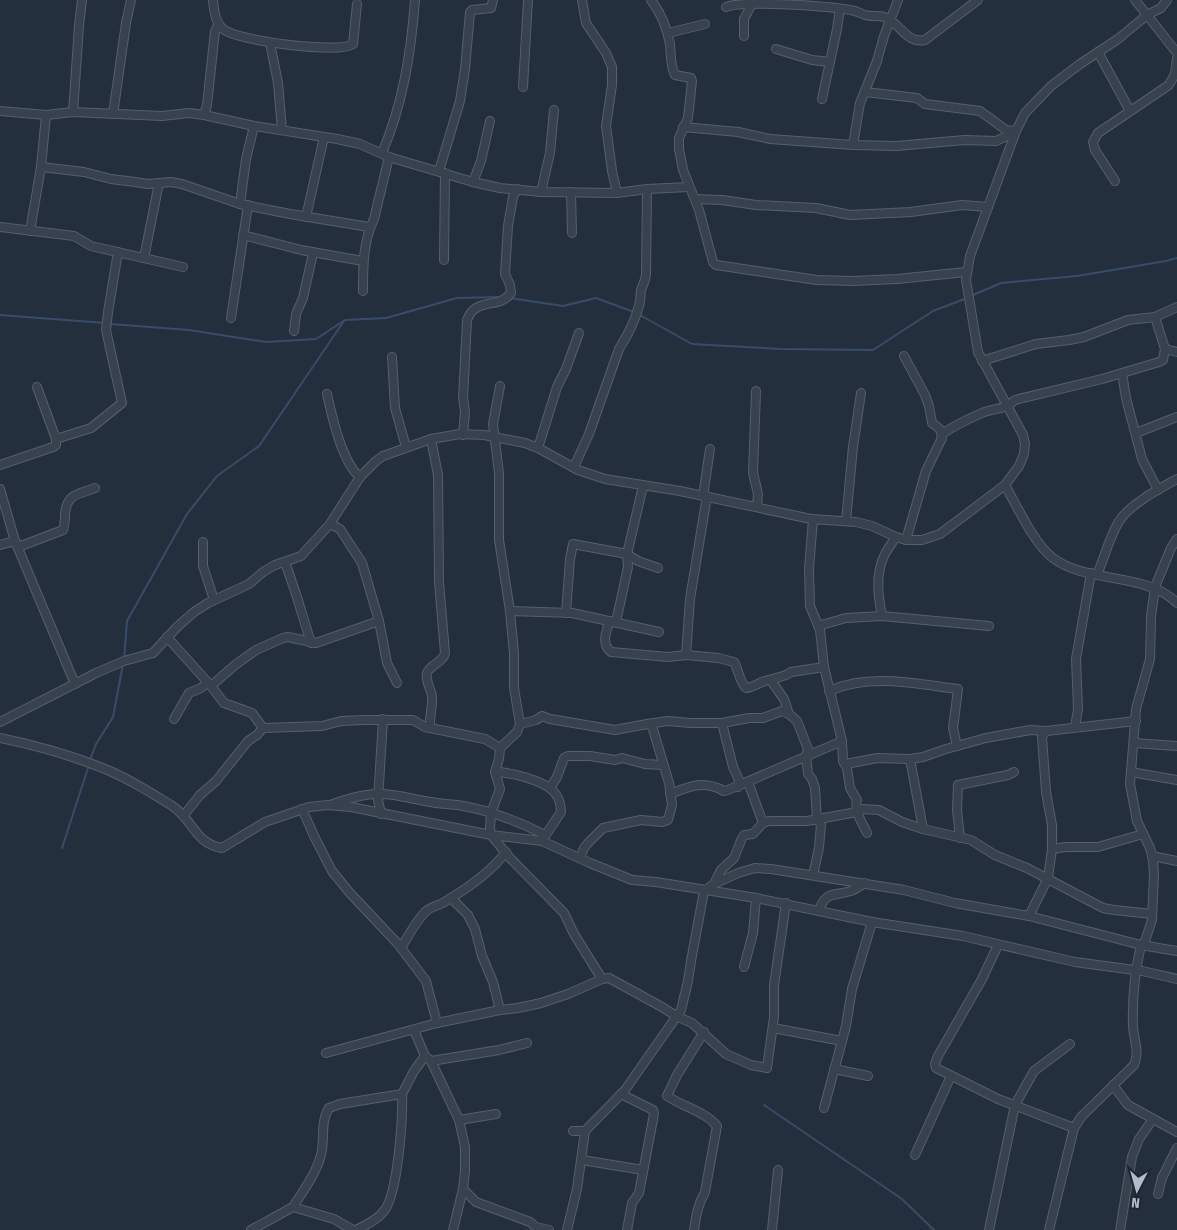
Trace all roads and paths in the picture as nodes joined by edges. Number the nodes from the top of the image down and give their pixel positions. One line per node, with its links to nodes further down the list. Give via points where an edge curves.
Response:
1 (82, 0): 36 (street)
2 (131, 0): 37 (street)
3 (213, 0): 20 (street)
4 (415, 0): 47 (street, via 410,57)
5 (493, 0): 49 (street, via 491,8 470,12 462,86)
6 (528, 0): 30 (street)
7 (582, 0): 58 (street, via 586,23 612,67 606,126)
8 (651, 0): 22 (street)
9 (898, 0): 19 (street)
10 (978, 0): 19 (street, via 925,40 915,41)
11 (1135, 0): 18 (street)
12 (1167, 0): 18 (street, via 1161,8)
13 (753, 1): 14 (street); 16 (street); 23 (street, via 744,19)
14 (819, 2): 17 (street)
15 (357, 4): 24 (street, via 351,46)
16 (726, 6)
17 (840, 9): 19 (street); 29 (street)
18 (1147, 15): 26 (street); 27 (street)
19 (890, 19): 31 (street)
20 (218, 24): 24 (street, via 228,32); 38 (street)
21 (705, 24): 22 (street)
22 (668, 33): 42 (street, via 675,75 692,81 688,118)
23 (744, 36)
24 (270, 43): 43 (street)
25 (776, 49): 29 (street)
26 (1098, 52): 35 (street); 44 (street, via 1065,74 1032,104)
27 (1177, 53)
28 (1177, 58): 35 (street, via 1176,74 1169,85)
29 (830, 62): 32 (street)
30 (524, 87)
31 (866, 92): 44 (street, via 980,111); 46 (street, via 860,103)
32 (822, 99)
33 (554, 110): 56 (street, via 550,153)
34 (0, 111): 39 (street)
35 (1130, 111): 50 (street, via 1098,133 1093,142)
36 (73, 112): 37 (street); 39 (street)
37 (113, 114): 38 (street)
38 (204, 114): 41 (street)
39 (46, 115): 48 (street)
40 (490, 122): 51 (street)
41 (254, 126): 43 (street); 60 (street)
42 (683, 127): 46 (street, via 738,132 770,139); 53 (street, via 679,149)
43 (282, 130): 45 (street)
44 (1013, 131): 46 (street, via 996,141); 62 (street)
45 (324, 137): 47 (street, via 360,144); 63 (street)
46 (853, 145)
47 (385, 155): 49 (street); 65 (street, via 374,219)
48 (41, 167): 52 (street); 66 (street)
49 (442, 172): 51 (street); 72 (street)
50 (1115, 181)
51 (473, 182): 54 (street)
52 (159, 183): 60 (street, via 182,184); 71 (street)
53 (689, 187): 55 (street); 59 (street)
54 (517, 189): 56 (street); 97 (street, via 508,226 505,274 510,289 504,300 473,309 467,320)
55 (647, 189): 58 (street); 105 (street, via 645,284 634,320 619,349)
56 (541, 192): 57 (street)
57 (571, 192): 58 (street); 67 (street)
58 (617, 193)
59 (695, 199): 62 (street, via 816,208 850,214 911,212 962,205); 75 (street, via 713,262 720,266 817,280 853,281)
60 (240, 204): 61 (street)
61 (248, 205): 63 (street); 68 (street)
62 (988, 207): 75 (street)
63 (306, 217): 65 (street)
64 (0, 227): 66 (street)
65 (369, 228): 73 (street)
66 (30, 231): 69 (street, via 74,236 91,246)
67 (572, 233)
68 (242, 235): 70 (street); 79 (street)
69 (118, 252): 71 (street); 99 (street, via 106,330 122,402 91,428)
70 (313, 253): 73 (street); 80 (street)
71 (144, 258): 74 (street)
72 (444, 260)
73 (363, 262): 76 (street)
74 (183, 268)
75 (966, 272): 86 (street)
76 (363, 291)
77 (1177, 307): 78 (street)
78 (1155, 317): 82 (street); 86 (street, via 1128,320 1084,337 1036,344)
79 (231, 318)
80 (294, 331)
81 (579, 333): 102 (street, via 557,387)
82 (1165, 349): 83 (street); 87 (street, via 1159,362)
83 (1177, 352)
84 (904, 356): 96 (street, via 925,395 932,422)
85 (392, 357): 101 (street, via 395,408)
86 (982, 361): 93 (street)
87 (1122, 373): 93 (street, via 1015,400); 95 (street)
88 (500, 386): 98 (street, via 493,424)
89 (37, 387): 99 (street)
90 (756, 392): 114 (street, via 754,473)
91 (861, 393): 116 (street)
92 (327, 394): 106 (street, via 344,450)
93 (1008, 408): 96 (street, via 981,413); 108 (street, via 1025,444 1019,466)
94 (1177, 417): 95 (street)
95 (1136, 433): 112 (street, via 1142,459)
96 (942, 434): 120 (street, via 926,471)
97 (463, 435): 98 (street); 100 (street)
98 (494, 437): 102 (street); 131 (street, via 499,473 499,540)
99 (56, 439): 104 (street, via 56,445)
100 (431, 439): 101 (street); 158 (street, via 438,475 439,582 445,654 427,673 432,702)
101 (406, 447): 106 (street, via 383,456)
102 (538, 448): 105 (street)
103 (710, 449): 113 (street)
104 (0, 465)
105 (574, 468): 109 (street, via 605,479)
106 (360, 477): 117 (street)
107 (1177, 479): 112 (street)
108 (1005, 485): 120 (street, via 940,534 922,540); 127 (street, via 1030,530 1053,558)
109 (643, 486): 113 (street); 124 (street)
110 (95, 488): 122 (street, via 67,501 63,530)
111 (0, 489): 122 (street)
112 (1158, 490): 127 (street, via 1124,514)
113 (705, 496): 114 (street); 141 (street, via 690,599)
114 (757, 506): 115 (street)
115 (813, 519): 116 (street); 136 (street, via 809,593)
116 (846, 521): 118 (street, via 872,526)
117 (330, 524): 125 (street, via 300,556); 134 (street, via 340,529 362,564)
118 (896, 537): 120 (street); 133 (street, via 884,555 879,576)
119 (1177, 539): 128 (street)
120 (906, 540)
121 (204, 542): 129 (street, via 202,566)
122 (17, 544): 123 (street); 145 (street)
123 (0, 545)
124 (627, 554): 126 (street); 132 (street, via 573,544); 135 (street, via 628,567)
125 (285, 562): 129 (street); 140 (street)
126 (658, 568)
127 (1094, 574): 128 (street); 156 (street, via 1076,658 1078,709)
128 (1155, 587): 130 (street); 151 (street, via 1150,659 1143,678)
129 (214, 600): 139 (street, via 194,612)
130 (1177, 603)
131 (510, 610): 132 (street); 154 (street, via 514,688)
132 (566, 613): 135 (street)
133 (882, 616): 136 (street, via 846,618); 137 (street)
134 (379, 621): 140 (street); 144 (street, via 387,662)
135 (613, 622): 138 (street); 141 (street, via 605,640 611,652 668,657)
136 (818, 626): 142 (street)
137 (989, 626)
138 (658, 632)
139 (167, 638): 145 (street, via 153,653 124,661); 146 (street)
140 (311, 643): 146 (street, via 288,636 283,638 256,650)
141 (686, 655): 143 (street, via 734,662 741,684 746,688)
142 (824, 667): 143 (street, via 791,672); 147 (street)
143 (773, 679): 148 (street)
144 (397, 683)
145 (75, 684): 152 (street)
146 (209, 685): 149 (street, via 189,692); 157 (street, via 224,703 252,712)
147 (829, 691): 161 (street); 163 (street, via 865,681 907,682 958,689 953,728)
148 (789, 714): 153 (street, via 782,711 764,718); 166 (street, via 802,732 808,749)
149 (174, 719)
150 (383, 719): 157 (street); 158 (street, via 415,720); 177 (street)
151 (1136, 721): 156 (street); 162 (street)
152 (0, 722)
153 (722, 723): 155 (street, via 668,721); 175 (street, via 739,780)
154 (520, 724): 155 (street, via 542,716 614,730); 165 (street, via 517,732)
155 (647, 724): 169 (street, via 654,730)
156 (1075, 727): 159 (street)
157 (263, 728): 184 (street)
158 (430, 728): 165 (street, via 485,738)
159 (1046, 731): 163 (street, via 1030,730); 195 (street, via 1042,737 1042,749)
160 (0, 738): 184 (street, via 66,754 100,767)
161 (842, 741): 166 (street); 168 (street, via 842,757)
162 (1134, 743): 164 (street); 172 (street)
163 (957, 746): 167 (street)
164 (1177, 746)
165 (500, 748): 170 (street)
166 (806, 756): 174 (street); 185 (street, via 808,774 815,788)
167 (910, 759): 168 (street, via 877,758); 188 (street)
168 (846, 764): 181 (street, via 850,788 857,800)
169 (663, 765): 176 (street, via 622,758 568,756 564,758); 178 (street)
170 (495, 772): 176 (street, via 517,775); 182 (street, via 500,789)
171 (1014, 772): 194 (street, via 958,785)
172 (1132, 772): 173 (street); 190 (street, via 1130,784 1136,821)
173 (1177, 780)
174 (748, 782): 175 (street); 186 (street)
175 (738, 787): 178 (street, via 724,791 697,784)
176 (550, 788): 193 (street, via 560,801 561,812)
177 (378, 794): 179 (street); 182 (street, via 459,805); 183 (street)
178 (670, 794): 198 (street, via 672,805 668,820 640,820 603,828 584,848)
179 (328, 805): 180 (street); 183 (street)
180 (302, 809): 184 (street, via 265,822 222,848 204,841); 214 (street, via 332,871)
181 (857, 812): 185 (street); 188 (street, via 862,809 879,810); 189 (street)
182 (491, 813): 187 (street); 191 (street)
183 (381, 814): 191 (street)
184 (184, 815)
185 (817, 820): 186 (street); 200 (street, via 821,824 821,836)
186 (764, 823): 202 (street, via 753,834 744,835 734,858 721,870)
187 (530, 827): 192 (street); 193 (street)
188 (923, 829): 194 (street)
189 (867, 833)
190 (1143, 834): 195 (street, via 1098,847); 197 (street)
191 (491, 835): 192 (street); 196 (street)
192 (527, 838): 193 (street)
193 (544, 838): 198 (street)
194 (960, 838): 201 (street, via 971,840)
195 (1052, 849): 201 (street)
196 (506, 852): 205 (street, via 492,868); 218 (street, via 564,913)
197 (1152, 856): 199 (street); 209 (street)
198 (580, 858): 204 (street, via 625,878)
199 (1177, 861)
200 (813, 875): 202 (street, via 755,868); 203 (street)
201 (1047, 879): 209 (street, via 1103,908); 210 (street)
202 (714, 884): 204 (street)
203 (865, 884): 208 (street, via 852,891 831,894 824,898); 210 (street)
204 (704, 891): 206 (street); 221 (street, via 684,1004)
205 (451, 898): 214 (street, via 426,912); 220 (street, via 468,915 475,929)
206 (756, 898): 207 (street); 216 (street, via 753,933)
207 (786, 903): 208 (street); 223 (street, via 774,985)
208 (819, 910): 211 (street)
209 (1152, 914): 213 (street, via 1149,933)
210 (1029, 916): 213 (street)
211 (872, 922): 212 (street); 226 (street, via 854,982)
212 (998, 945): 217 (street); 233 (street, via 935,1064 936,1068)
213 (1141, 945): 215 (street); 217 (street)
214 (401, 948): 222 (street, via 426,981)
215 (1177, 951)
216 (744, 967)
217 (1135, 971): 219 (street); 234 (street, via 1133,1027 1137,1058)
218 (602, 979): 220 (street, via 540,1003); 221 (street, via 614,980)
219 (1177, 979)
220 (500, 1010): 222 (street)
221 (676, 1016): 225 (street); 236 (street)
222 (437, 1023): 224 (street)
223 (773, 1028): 225 (street, via 767,1068 726,1054); 226 (street)
224 (414, 1030): 229 (street); 230 (street)
225 (704, 1032): 260 (street, via 667,1096 692,1107 717,1126 705,1192 696,1213)
226 (842, 1041): 231 (street)
227 (527, 1043): 230 (street)
228 (1070, 1044): 237 (street, via 1034,1071)
229 (326, 1053)
230 (428, 1059): 235 (street, via 414,1071); 241 (street)
231 (834, 1069): 232 (street); 238 (street)
232 (868, 1076)
233 (951, 1076): 237 (street); 247 (street)
234 (1113, 1085): 240 (street, via 1128,1105); 242 (street)
235 (402, 1094): 253 (street, via 329,1108 324,1117 318,1163); 255 (street, via 400,1134 386,1210 372,1222)
236 (621, 1094): 244 (street); 249 (street, via 653,1110)
237 (1015, 1105): 242 (street); 262 (street)
238 (824, 1108)
239 (496, 1114): 241 (street)
240 (1153, 1119): 245 (street); 264 (street, via 1139,1139 1132,1157)
241 (459, 1120): 251 (street, via 465,1147)
242 (1074, 1128): 263 (street)
243 (573, 1131): 244 (street)
244 (585, 1131): 248 (street)
245 (1177, 1132)
246 (1177, 1148): 252 (street)
247 (915, 1156)
248 (582, 1160): 249 (street); 258 (street)
249 (643, 1170): 259 (street)
250 (778, 1170): 261 (street)
251 (463, 1189): 256 (street); 257 (street, via 476,1202 530,1222 536,1228)
252 (1158, 1194)
253 (293, 1207): 254 (street); 255 (street, via 334,1219)
254 (251, 1230)
255 (354, 1230)
256 (453, 1230)
257 (549, 1230)
258 (567, 1230)
259 (627, 1230)
260 (694, 1230)
261 (772, 1230)
262 (989, 1230)
263 (1049, 1230)
264 (1120, 1230)

